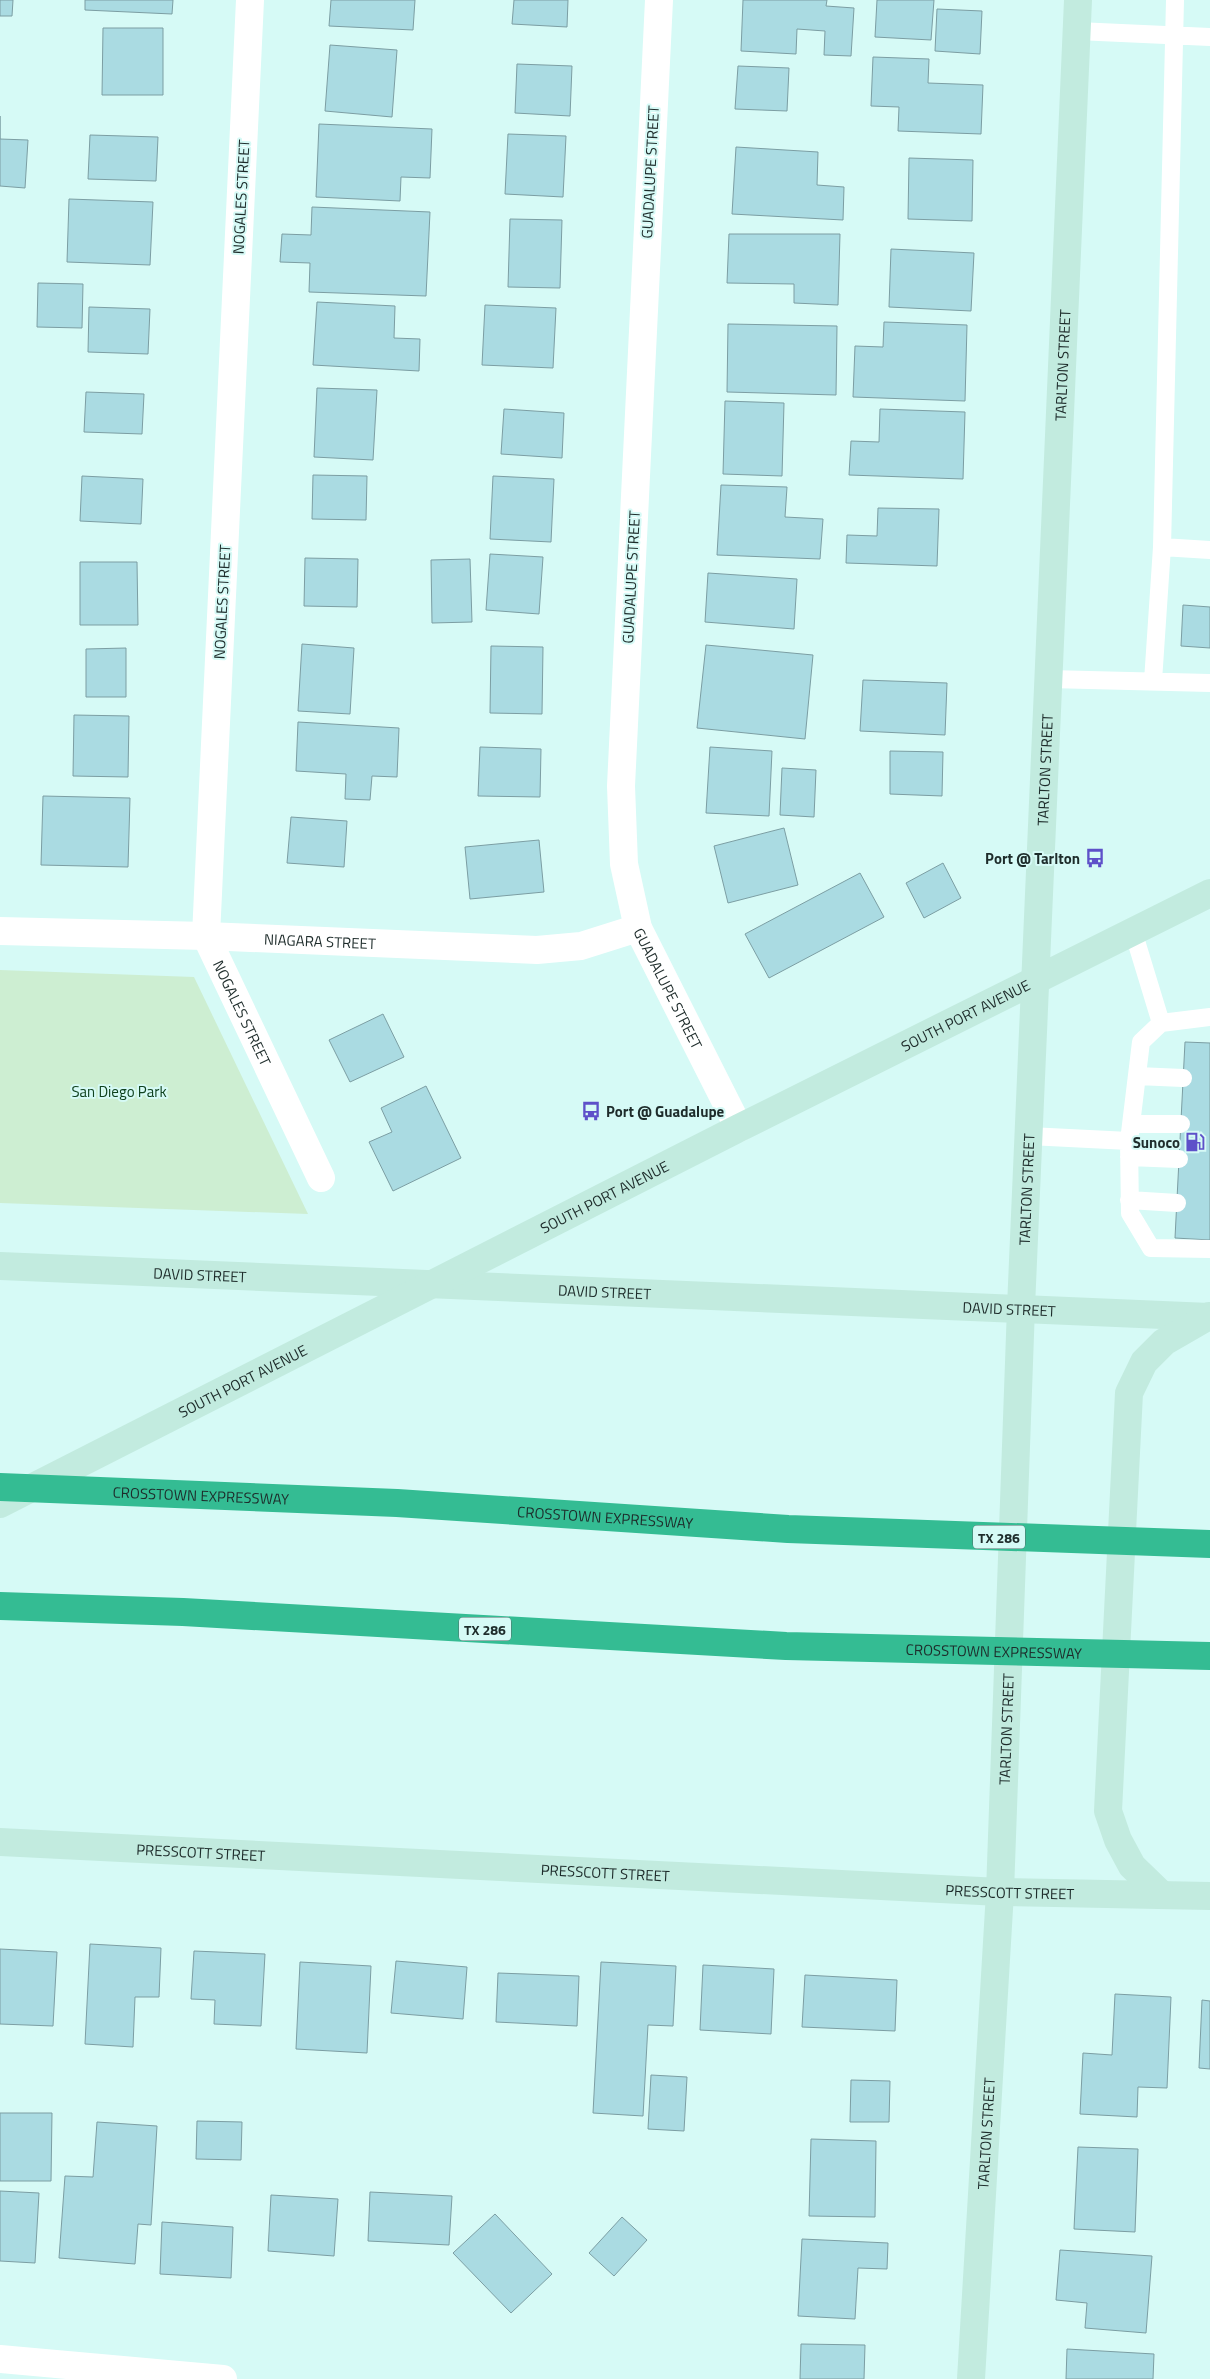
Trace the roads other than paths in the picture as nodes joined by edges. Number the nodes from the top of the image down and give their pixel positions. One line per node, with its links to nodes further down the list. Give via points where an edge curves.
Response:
1 (250, 0): 17 (street, NOGALES STREET)
2 (659, 0): 14 (street, GUADALUPE STREET, via 621,786 624,864)
3 (1078, 0): 5 (main road, TARLTON STREET)
4 (1175, 0): 6 (lane)
5 (1077, 31): 6 (lane); 10 (main road, TARLTON STREET)
6 (1174, 35): 7 (lane); 8 (lane)
7 (1210, 37)
8 (1162, 546): 9 (lane); 11 (lane)
9 (1210, 550)
10 (1049, 678): 11 (lane); 18 (main road, TARLTON STREET)
11 (1153, 681): 12 (lane)
12 (1210, 683)
13 (1210, 893): 16 (main road, SOUTH PORT AVENUE)
14 (638, 928): 17 (street, NIAGARA STREET, via 581,946 537,950); 25 (street, GUADALUPE STREET)
15 (0, 931): 17 (street, NIAGARA STREET)
16 (1133, 931): 18 (main road, SOUTH PORT AVENUE); 20 (lane)
17 (206, 936): 29 (street, NOGALES STREET)
18 (1036, 980): 25 (main road, SOUTH PORT AVENUE); 26 (main road, TARLTON STREET)
19 (1210, 1017): 20 (lane)
20 (1162, 1023): 21 (lane, via 1141,1042)
21 (1138, 1076): 22 (lane); 23 (lane)
22 (1183, 1078)
23 (1131, 1124): 24 (lane); 27 (lane)
24 (1180, 1124)
25 (739, 1128): 34 (main road, SOUTH PORT AVENUE)
26 (1029, 1136): 27 (lane); 35 (main road, TARLTON STREET)
27 (1129, 1149): 28 (lane); 30 (lane)
28 (1179, 1159)
29 (321, 1178)
30 (1129, 1200): 31 (lane); 32 (lane, via 1130,1213 1151,1248)
31 (1176, 1202)
32 (1210, 1249)
33 (0, 1266): 34 (main road, DAVID STREET)
34 (434, 1285): 35 (main road, DAVID STREET); 38 (main road, SOUTH PORT AVENUE)
35 (1021, 1307): 36 (main road, DAVID STREET); 43 (main road, TARLTON STREET)
36 (1210, 1316): 44 (main road, via 1164,1342 1144,1362 1129,1393 1108,1811 1132,1866)
37 (0, 1487): 39 (highway, CROSSTOWN EXPRESSWAY / TX 286, via 397,1503 788,1529)
38 (0, 1504)
39 (1210, 1544)
40 (0, 1606): 41 (highway, CROSSTOWN EXPRESSWAY / TX 286, via 183,1612 786,1646)
41 (1208, 1656)
42 (0, 1842): 43 (main road, PRESSCOTT STREET)
43 (1000, 1892): 44 (main road, PRESSCOTT STREET); 48 (main road, TARLTON STREET)
44 (1162, 1895): 45 (main road, PRESSCOTT STREET)
45 (1210, 1896)
46 (0, 2359): 47 (street)
47 (223, 2379)
48 (971, 2379)

